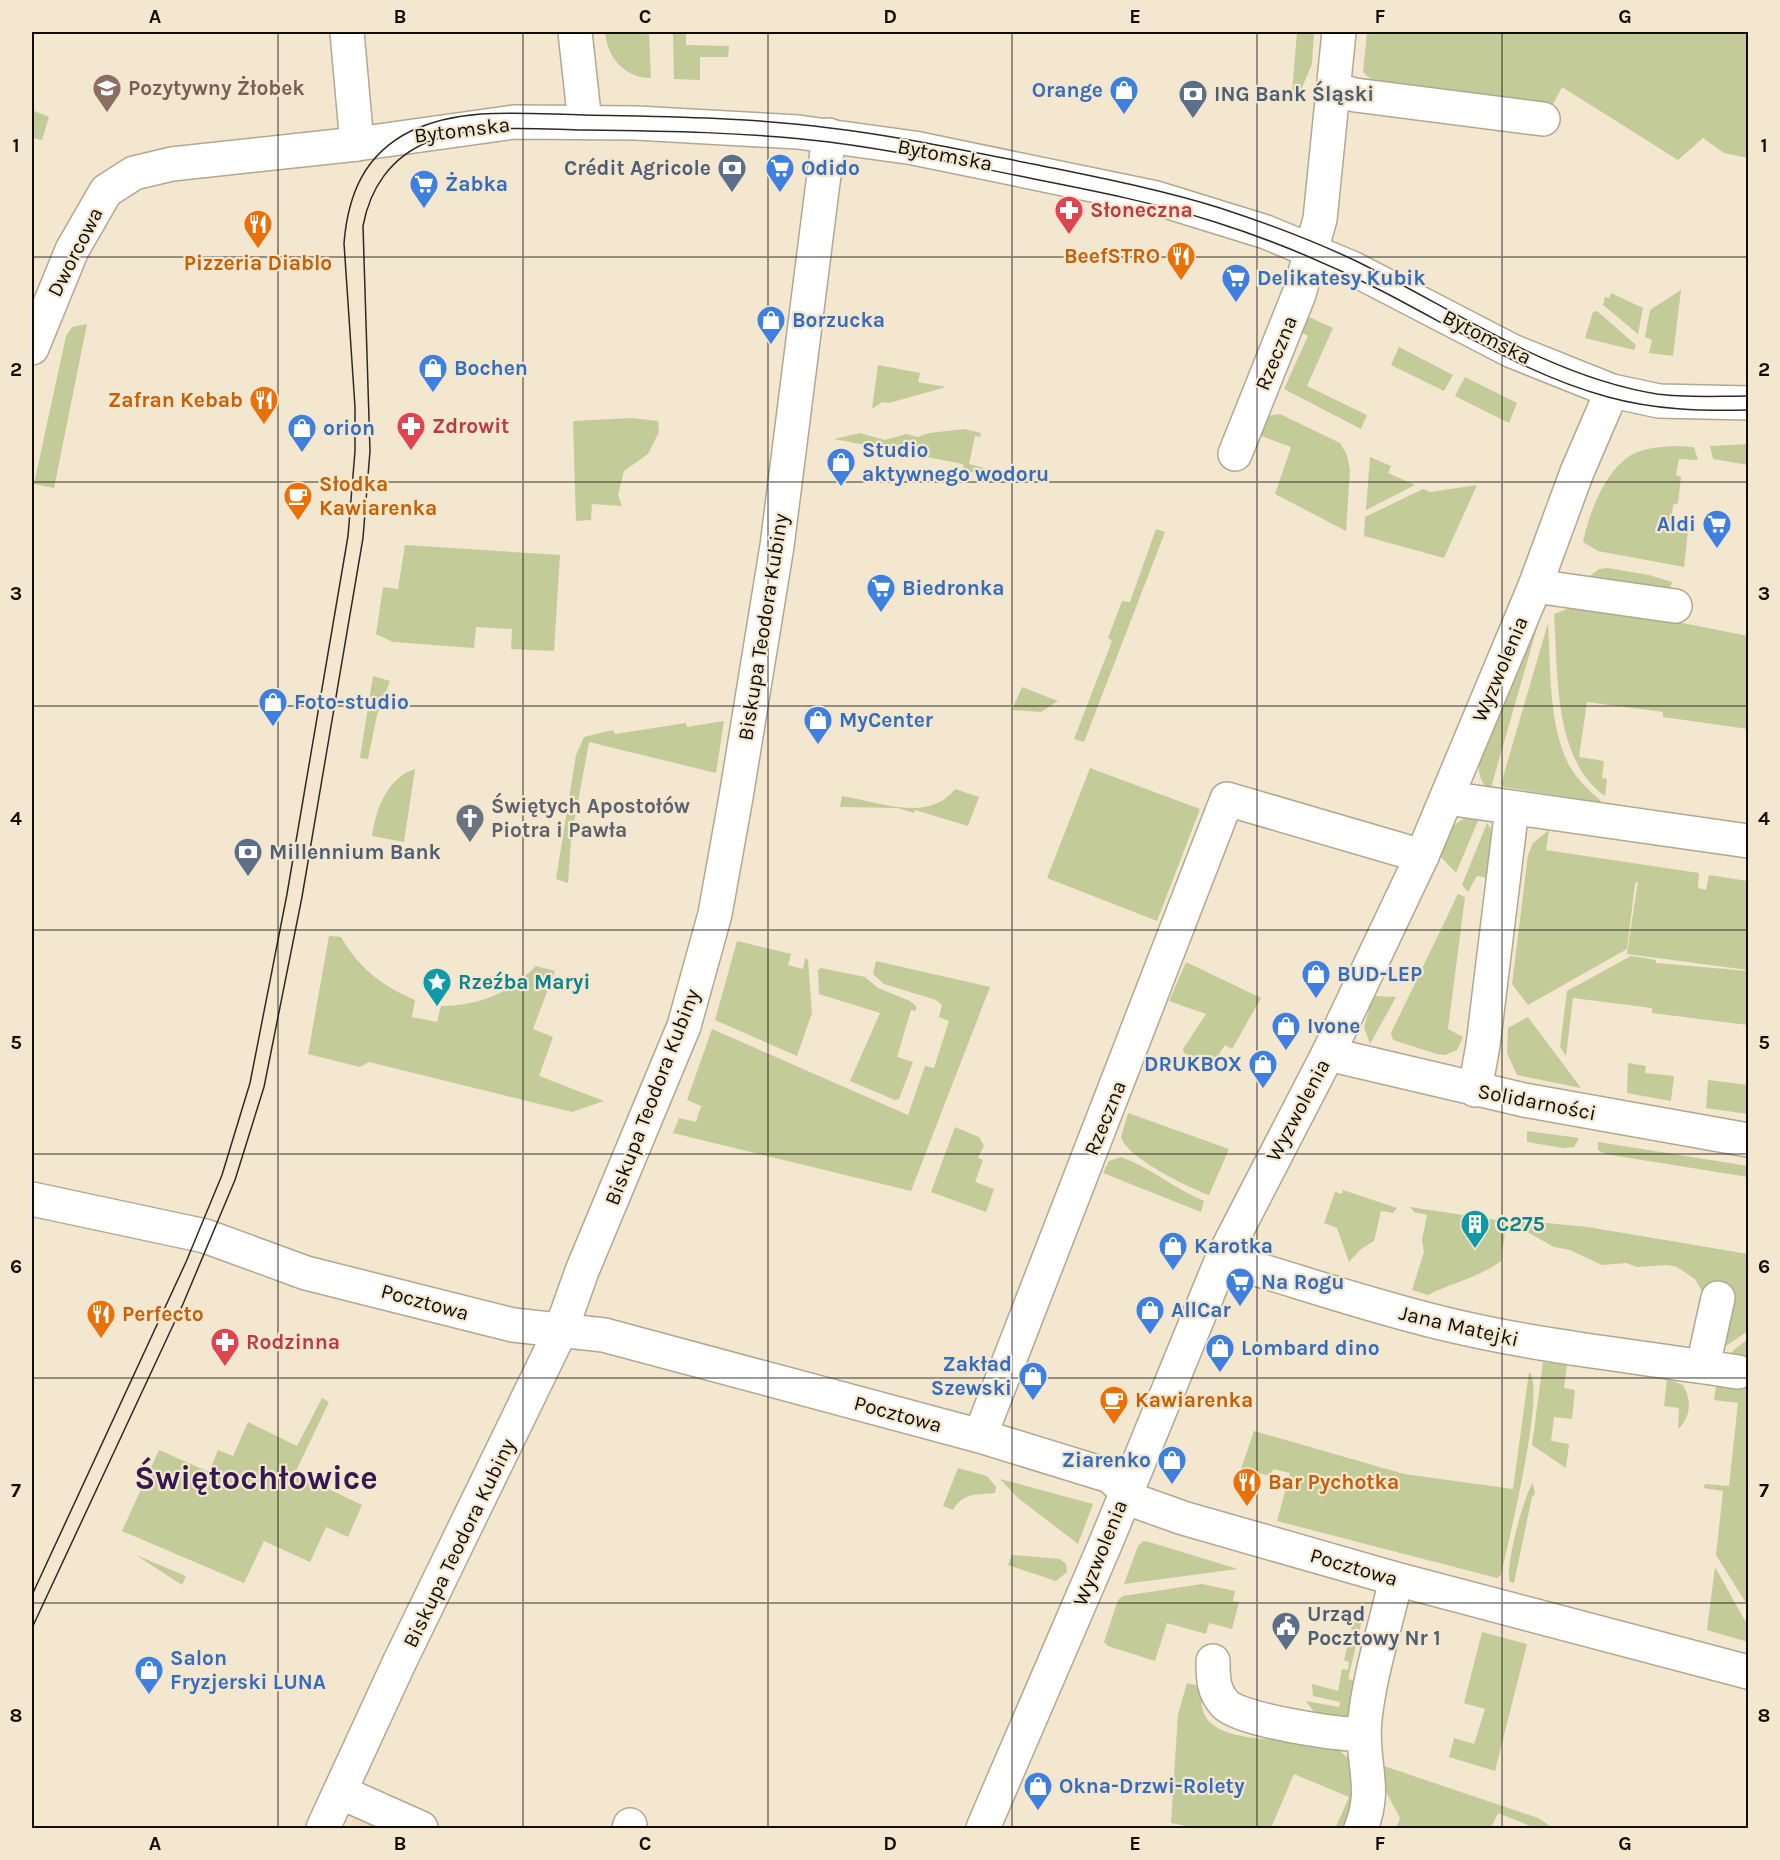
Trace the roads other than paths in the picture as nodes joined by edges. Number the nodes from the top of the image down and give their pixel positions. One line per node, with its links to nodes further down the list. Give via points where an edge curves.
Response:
1 (347, 32): 8 (street)
2 (575, 32): 6 (street)
3 (1339, 32): 4 (street, Rzeczna)
4 (1334, 89): 5 (street); 10 (street, Rzeczna, via 1321,209)
5 (1543, 119)
6 (585, 123): 7 (street, Bytomska, via 676,124); 8 (street, Bytomska, via 476,125)
7 (829, 135): 10 (street, Bytomska, via 914,148 1156,198); 27 (street, Biskupa Teodora Kubiny, via 777,546 716,914 684,1026)
8 (357, 144): 9 (street, Bytomska, via 149,168)
9 (106, 191): 11 (street, Dworcowa, via 72,250)
10 (1311, 250): 12 (street, Bytomska, via 1512,351); 14 (street, Rzeczna, via 1299,294)
11 (32, 348)
12 (1612, 391): 13 (street, Bytomska, via 1659,401); 15 (street, Wyzwolenia)
13 (1749, 403)
14 (1235, 454)
15 (1535, 586): 16 (street); 17 (street, Wyzwolenia)
16 (1675, 606)
17 (1447, 798): 18 (street); 20 (street, Wyzwolenia)
18 (1512, 808): 19 (street); 22 (street)
19 (1749, 841)
20 (1422, 856): 21 (street, Wyzwolenia); 30 (street, Rzeczna, via 1227,799)
21 (1328, 1054): 22 (street, Solidarności); 25 (street, Wyzwolenia)
22 (1474, 1090): 23 (street, Solidarności)
23 (1749, 1140)
24 (32, 1199): 27 (street, Pocztowa, via 198,1234 306,1273 513,1325)
25 (1222, 1259): 28 (street, Jana Matejki, via 1332,1294 1455,1326 1541,1344); 31 (street, Wyzwolenia)
26 (1718, 1298): 28 (street)
27 (561, 1330): 30 (street, Pocztowa, via 604,1335); 36 (street, Biskupa Teodora Kubiny)
28 (1703, 1366): 29 (street, Jana Matejki)
29 (1738, 1372)
30 (980, 1436): 31 (street, Pocztowa, via 1089,1467)
31 (1126, 1488): 32 (street, Pocztowa, via 1138,1502 1184,1518); 39 (street, Wyzwolenia)
32 (1396, 1579): 34 (street, Pocztowa); 35 (street)
33 (1213, 1661): 35 (street, via 1219,1696 1240,1713 1324,1732)
34 (1749, 1671)
35 (1364, 1735): 40 (street, via 1371,1791)
36 (340, 1792): 37 (street, Biskupa Teodora Kubiny); 38 (street)
37 (323, 1828)
38 (421, 1828)
39 (983, 1828)
40 (1361, 1828)

